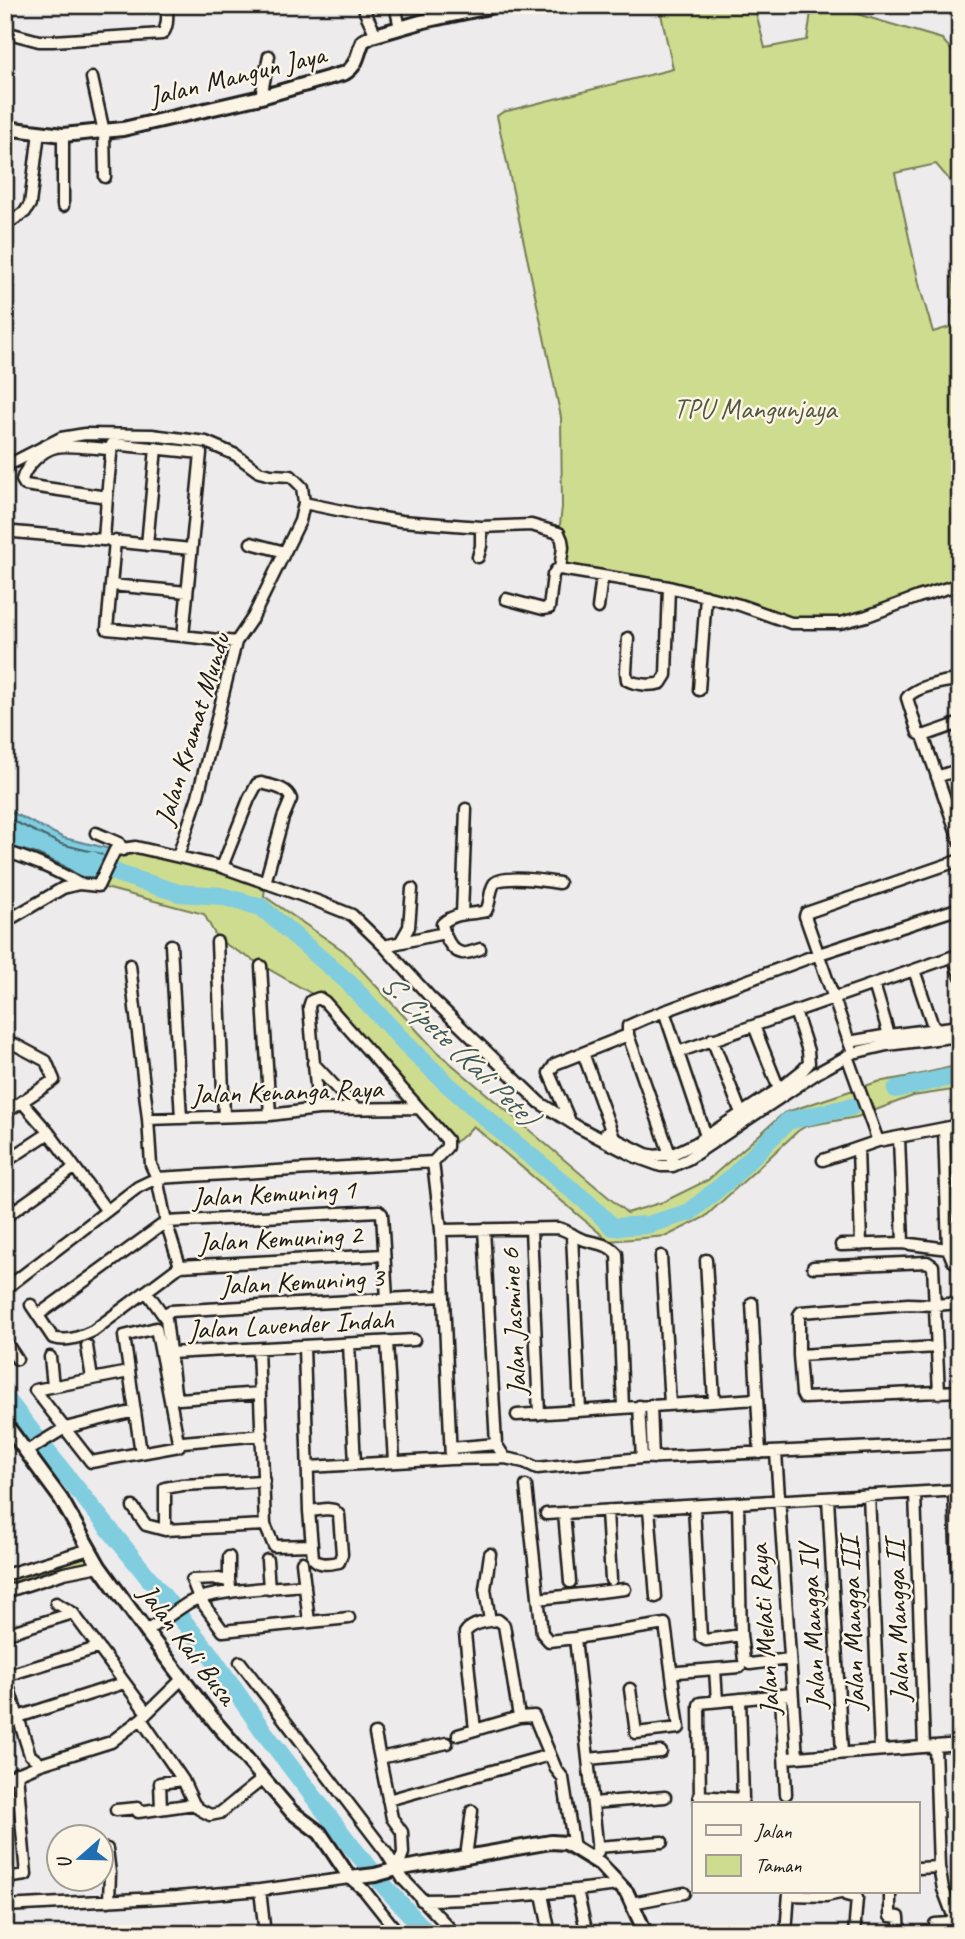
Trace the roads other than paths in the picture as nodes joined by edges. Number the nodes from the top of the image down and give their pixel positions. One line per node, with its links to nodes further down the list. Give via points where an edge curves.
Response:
1 (167, 5): 6 (street, via 167,27 162,34 39,41)
2 (395, 5): 5 (street)
3 (494, 6): 5 (street)
4 (365, 12): 7 (street)
5 (400, 28): 7 (street)
6 (5, 32)
7 (376, 35): 10 (street, Jalan Mangun Jaya, via 363,41 352,69 345,73)
8 (269, 57): 10 (street)
9 (92, 78): 13 (street)
10 (261, 97): 13 (street, Jalan Mangun Jaya)
11 (5, 128): 12 (street, Jalan Mangun Jaya)
12 (39, 132): 14 (street, Jalan Mangun Jaya); 17 (street, via 30,204)
13 (104, 132): 14 (street, Jalan Mangun Jaya); 15 (street)
14 (63, 135): 16 (street)
15 (105, 177)
16 (63, 206)
17 (5, 225)
18 (156, 448): 19 (street, via 112,444); 28 (street); 29 (street, via 201,453)
19 (111, 449): 21 (street); 21 (street, via 55,447 37,457 22,480 25,485)
20 (5, 463): 22 (street, via 61,438 85,434 206,442 259,472 291,476 302,486)
21 (107, 497): 25 (street)
22 (304, 503): 23 (street, via 401,521); 30 (street, Jalan Kramat Mundu)
23 (481, 527): 31 (street); 32 (street, via 531,526 559,533 563,547)
24 (14, 532): 25 (street)
25 (104, 540): 26 (street)
26 (115, 541): 28 (street); 34 (street)
27 (251, 543): 30 (street)
28 (147, 545): 29 (street)
29 (191, 549): 37 (street)
30 (285, 552): 43 (street, Jalan Kramat Mundu)
31 (478, 557)
32 (560, 569): 33 (street); 39 (street, via 553,575 549,608)
33 (602, 576): 36 (street); 40 (street)
34 (111, 585): 37 (street); 41 (street, via 107,629)
35 (960, 586): 38 (street, via 840,623 791,623)
36 (669, 587): 38 (street); 42 (street, via 666,676 661,683 628,680)
37 (187, 592): 41 (street)
38 (706, 596): 45 (street)
39 (506, 599)
40 (598, 608)
41 (183, 636): 43 (street)
42 (628, 638)
43 (236, 642): 56 (street, Jalan Kramat Mundu, via 198,796)
44 (960, 681): 47 (street, via 909,694 918,733)
45 (699, 690)
46 (960, 723): 47 (street)
47 (923, 736): 49 (street)
48 (960, 769): 49 (street)
49 (937, 777): 51 (street)
50 (466, 810): 64 (street)
51 (955, 815): 53 (street)
52 (96, 833): 55 (street, via 119,843)
53 (960, 842)
54 (5, 850): 61 (street)
55 (119, 850): 56 (street, via 136,847); 61 (street, via 98,886)
56 (178, 856): 58 (street)
57 (960, 860): 72 (street, via 806,913)
58 (222, 867): 59 (street); 59 (street, via 257,784 285,790 291,799)
59 (265, 883): 70 (street, via 352,915)
60 (559, 883): 64 (street, via 500,879 485,911)
61 (79, 884): 65 (street, via 63,888)
62 (412, 889): 68 (street, via 409,927)
63 (960, 908): 72 (street)
64 (462, 914): 66 (street, via 445,920)
65 (5, 922)
66 (444, 933): 68 (street); 71 (street, via 459,952)
67 (217, 942): 103 (street)
68 (401, 942): 70 (street)
69 (171, 944): 104 (street)
70 (384, 946): 106 (street, via 540,1103)
71 (480, 949)
72 (819, 954): 79 (street); 80 (street)
73 (956, 956): 76 (street); 77 (street)
74 (130, 965): 105 (street)
75 (261, 966): 102 (street)
76 (914, 970): 78 (street); 84 (street)
77 (960, 975)
78 (874, 984): 79 (street); 86 (street)
79 (834, 998): 81 (street); 89 (street)
80 (664, 1011): 85 (street, via 628,1026); 91 (street)
81 (795, 1011): 82 (street); 95 (street, via 809,1063)
82 (754, 1026): 88 (street); 95 (street)
83 (960, 1026): 84 (street)
84 (934, 1030): 86 (street)
85 (628, 1035): 92 (street); 115 (street)
86 (889, 1035): 89 (street)
87 (960, 1036): 93 (street, via 887,1045)
88 (712, 1039): 91 (street); 101 (street)
89 (849, 1042): 93 (street)
90 (9, 1047): 96 (street, via 46,1061 54,1080)
91 (678, 1052): 110 (street)
92 (583, 1053): 106 (street, via 555,1063 549,1073); 113 (street)
93 (850, 1055): 112 (street); 119 (street)
94 (313, 1062): 97 (street, via 309,1007 319,998); 98 (street); 99 (street)
95 (779, 1088): 101 (street)
96 (22, 1102): 100 (street); 109 (street)
97 (419, 1108): 99 (street, Jalan Kenanga Raya); 118 (street, Jalan Kenanga Raya, via 447,1140 447,1147)
98 (318, 1109): 99 (street, Jalan Kenanga Raya); 102 (street, Jalan Kenanga Raya)
99 (356, 1109)
100 (5, 1113)
101 (741, 1113): 110 (street)
102 (270, 1115): 103 (street, Jalan Kenanga Raya)
103 (224, 1116): 104 (street, Jalan Kenanga Raya)
104 (181, 1118): 105 (street, Jalan Kenanga Raya)
105 (148, 1119): 121 (street, via 151,1165)
106 (568, 1120): 113 (street)
107 (960, 1125): 108 (street)
108 (944, 1128): 111 (street); 132 (street)
109 (49, 1133): 117 (street); 120 (street)
110 (706, 1136): 115 (street)
111 (899, 1137): 112 (street); 129 (street)
112 (878, 1141): 114 (street)
113 (615, 1142): 115 (street, via 646,1154); 119 (street, via 636,1157)
114 (858, 1148): 116 (street); 131 (street)
115 (671, 1155): 119 (street)
116 (823, 1160)
117 (5, 1162)
118 (433, 1162): 121 (street); 127 (street)
119 (673, 1166)
120 (74, 1168): 122 (street); 123 (street)
121 (157, 1178): 122 (street); 124 (street)
122 (107, 1211): 139 (street)
123 (5, 1217)
124 (166, 1222): 133 (street, Jalan Kemuning 1, via 379,1211); 137 (street); 147 (street)
125 (484, 1229): 126 (street); 127 (street); 182 (street)
126 (531, 1229): 128 (street, via 558,1228); 175 (street, Jalan Jasmine 6)
127 (441, 1230): 141 (street)
128 (572, 1234): 172 (street, via 617,1254); 174 (street)
129 (903, 1243): 131 (street); 132 (street)
130 (841, 1245): 131 (street)
131 (861, 1245)
132 (948, 1249): 136 (street, via 953,1261)
133 (383, 1255): 137 (street, Jalan Kemuning 2); 142 (street, Jalan Kemuning 1)
134 (661, 1256): 169 (street)
135 (706, 1260): 168 (street)
136 (960, 1264)
137 (180, 1266): 140 (street)
138 (813, 1266): 146 (street, via 927,1262 933,1266)
139 (5, 1289)
140 (147, 1292): 147 (street, via 80,1337 53,1338); 148 (street)
141 (443, 1296): 142 (street, Jalan Kemuning 3); 186 (street)
142 (387, 1299): 148 (street, Jalan Kemuning 3, via 170,1311)
143 (752, 1303): 167 (street)
144 (960, 1303): 146 (street)
145 (31, 1305): 147 (street)
146 (935, 1305): 155 (street); 158 (street, via 801,1312)
147 (38, 1315)
148 (164, 1315): 157 (street)
149 (414, 1340): 151 (street, Jalan Lavender Indah)
150 (5, 1341): 160 (street)
151 (387, 1342): 152 (street, Jalan Lavender Indah); 191 (street)
152 (349, 1344): 154 (street, Jalan Lavender Indah); 192 (street)
153 (87, 1346): 162 (street)
154 (304, 1347): 156 (street, Jalan Lavender Indah); 193 (street)
155 (937, 1347): 158 (street); 166 (street)
156 (258, 1349): 157 (street, Jalan Lavender Indah); 165 (street)
157 (170, 1353): 165 (street, via 179,1399)
158 (799, 1355): 166 (street, via 804,1398)
159 (50, 1357): 163 (street)
160 (17, 1359)
161 (129, 1372): 162 (street); 173 (street); 185 (street, via 124,1336 156,1328 179,1446)
162 (92, 1379): 163 (street)
163 (53, 1386): 178 (street, via 35,1390)
164 (960, 1391): 166 (street)
165 (260, 1392): 179 (street)
166 (939, 1393)
167 (757, 1399): 168 (street); 187 (street)
168 (714, 1401): 169 (street)
169 (670, 1404): 170 (street)
170 (651, 1405): 171 (street); 190 (street)
171 (639, 1406): 172 (street); 189 (street)
172 (623, 1408): 174 (street)
173 (135, 1410): 178 (street); 185 (street)
174 (580, 1410): 175 (street)
175 (539, 1413): 176 (street)
176 (517, 1415)
177 (5, 1423): 183 (street, Jalan Kali Busa)
178 (65, 1429): 183 (street); 185 (street, via 91,1462)
179 (262, 1435): 180 (street); 194 (street)
180 (183, 1442)
181 (960, 1443): 184 (street)
182 (496, 1444): 186 (street); 188 (street)
183 (27, 1451): 212 (street, Jalan Kali Busa)
184 (776, 1452): 187 (street); 200 (street, Jalan Melati Raya)
185 (141, 1453)
186 (451, 1453): 188 (street); 191 (street)
187 (760, 1454): 190 (street)
188 (505, 1458): 189 (street, via 537,1468)
189 (642, 1458): 190 (street)
190 (653, 1458)
191 (394, 1462): 192 (street)
192 (355, 1464): 193 (street)
193 (309, 1467): 205 (street)
194 (264, 1481): 209 (street); 210 (street, via 165,1488)
195 (526, 1486): 230 (street)
196 (957, 1490): 197 (street); 218 (street)
197 (915, 1493): 198 (street); 264 (street, Jalan Mangga II)
198 (869, 1496): 199 (street); 265 (street, Jalan Mangga III)
199 (828, 1498): 200 (street); 267 (street, Jalan Mangga IV)
200 (778, 1501): 201 (street); 243 (street, Jalan Melati Raya)
201 (738, 1503): 202 (street); 240 (street)
202 (694, 1506): 204 (street); 240 (street, via 701,1637)
203 (133, 1507): 210 (street, via 146,1525)
204 (649, 1508): 206 (street); 228 (street)
205 (309, 1511): 211 (street); 211 (street, via 327,1509 339,1515 342,1558 335,1563 316,1562)
206 (607, 1511): 207 (street); 220 (street)
207 (564, 1513): 208 (street); 222 (street)
208 (546, 1514)
209 (265, 1525): 210 (street); 211 (street, via 274,1546)
210 (166, 1530)
211 (312, 1545)
212 (90, 1549): 217 (street, Jalan Kali Busa); 219 (street)
213 (490, 1554): 236 (street, via 485,1588)
214 (229, 1557): 221 (street)
215 (267, 1560): 224 (street)
216 (302, 1562): 223 (street)
217 (99, 1566): 226 (street); 238 (street, Jalan Kali Busa)
218 (957, 1569)
219 (5, 1575)
220 (611, 1580)
221 (229, 1581): 227 (street); 229 (street, via 192,1580)
222 (569, 1582)
223 (305, 1585): 224 (street); 237 (street)
224 (269, 1589): 227 (street)
225 (625, 1590): 230 (street)
226 (5, 1592)
227 (231, 1592): 229 (street)
228 (656, 1597)
229 (199, 1598): 237 (street, via 223,1631); 238 (street)
230 (538, 1598): 241 (street, via 544,1638 552,1642)
231 (56, 1603): 233 (street)
232 (959, 1611): 234 (street)
233 (73, 1613): 239 (street); 242 (street)
234 (960, 1617)
235 (349, 1618): 237 (street)
236 (490, 1620): 257 (street, via 504,1625); 258 (street, via 465,1633)
237 (309, 1622)
238 (146, 1632): 249 (street, Jalan Kali Busa)
239 (5, 1634)
240 (741, 1635): 243 (street, via 747,1663)
241 (575, 1638): 251 (street, via 665,1624 679,1728 635,1733); 272 (street)
242 (97, 1648): 248 (street); 250 (street)
243 (789, 1660): 252 (street, Jalan Melati Raya)
244 (240, 1662): 295 (street)
245 (740, 1667): 246 (street)
246 (715, 1670): 247 (street); 254 (street)
247 (678, 1672)
248 (5, 1676): 256 (street)
249 (182, 1679): 255 (street); 275 (street, Jalan Kali Busa)
250 (124, 1683): 255 (street); 256 (street)
251 (630, 1689)
252 (786, 1695): 253 (street); 269 (street, Jalan Melati Raya); 271 (street)
253 (740, 1699): 254 (street); 283 (street, via 743,1798)
254 (718, 1701): 283 (street, via 699,1705)
255 (144, 1716): 273 (street, via 111,1742); 277 (street)
256 (18, 1717): 273 (street, via 30,1755)
257 (519, 1717): 258 (street); 268 (street, via 534,1716)
258 (475, 1730): 260 (street)
259 (375, 1734): 270 (street)
260 (458, 1735)
261 (447, 1743): 270 (street)
262 (960, 1744): 263 (street)
263 (935, 1746): 264 (street); 293 (street)
264 (924, 1747): 265 (street)
265 (880, 1750): 267 (street)
266 (661, 1752): 272 (street)
267 (842, 1753): 269 (street)
268 (550, 1755): 282 (street); 290 (street, via 563,1778)
269 (797, 1757): 271 (street)
270 (380, 1758): 282 (street)
271 (785, 1758): 278 (street)
272 (588, 1759): 284 (street)
273 (41, 1765): 274 (street)
274 (17, 1773): 276 (street); 279 (street)
275 (264, 1778): 285 (street, via 220,1813 210,1815); 296 (street, Jalan Kali Busa, via 292,1812 320,1832)
276 (5, 1779)
277 (183, 1780): 285 (street); 286 (street, via 160,1783)
278 (786, 1794)
279 (19, 1797): 281 (street); 297 (street, via 26,1875)
280 (665, 1797): 284 (street)
281 (5, 1800)
282 (388, 1800): 295 (street, via 391,1818 402,1832 403,1853)
283 (699, 1800)
284 (593, 1803): 291 (street)
285 (194, 1804): 286 (street)
286 (160, 1808): 287 (street)
287 (116, 1810)
288 (472, 1811): 292 (street)
289 (662, 1842): 291 (street)
290 (574, 1848): 291 (street); 292 (street, via 551,1842)
291 (594, 1852): 298 (street)
292 (466, 1857): 295 (street)
293 (939, 1867): 294 (street); 313 (street, via 943,1889)
294 (920, 1868)
295 (397, 1869): 296 (street); 309 (street)
296 (355, 1877): 299 (street); 315 (street)
297 (5, 1878)
298 (618, 1885): 300 (street); 311 (street)
299 (260, 1890): 310 (street); 316 (street)
300 (578, 1890): 303 (street); 319 (street)
301 (684, 1893): 311 (street)
302 (109, 1894): 310 (street)
303 (542, 1894): 309 (street); 318 (street)
304 (789, 1894): 321 (street)
305 (802, 1894): 306 (street)
306 (836, 1894)
307 (845, 1894): 322 (street, via 857,1898)
308 (890, 1894): 323 (street, via 890,1916 900,1917)
309 (421, 1900): 317 (street)
310 (109, 1901): 312 (street)
311 (632, 1903): 320 (street)
312 (5, 1906)
313 (957, 1918): 314 (street)
314 (935, 1924)
315 (395, 1929)
316 (265, 1934)
317 (455, 1934)
318 (550, 1934)
319 (587, 1934)
320 (646, 1934)
321 (786, 1934)
322 (854, 1934)
323 (900, 1934)

